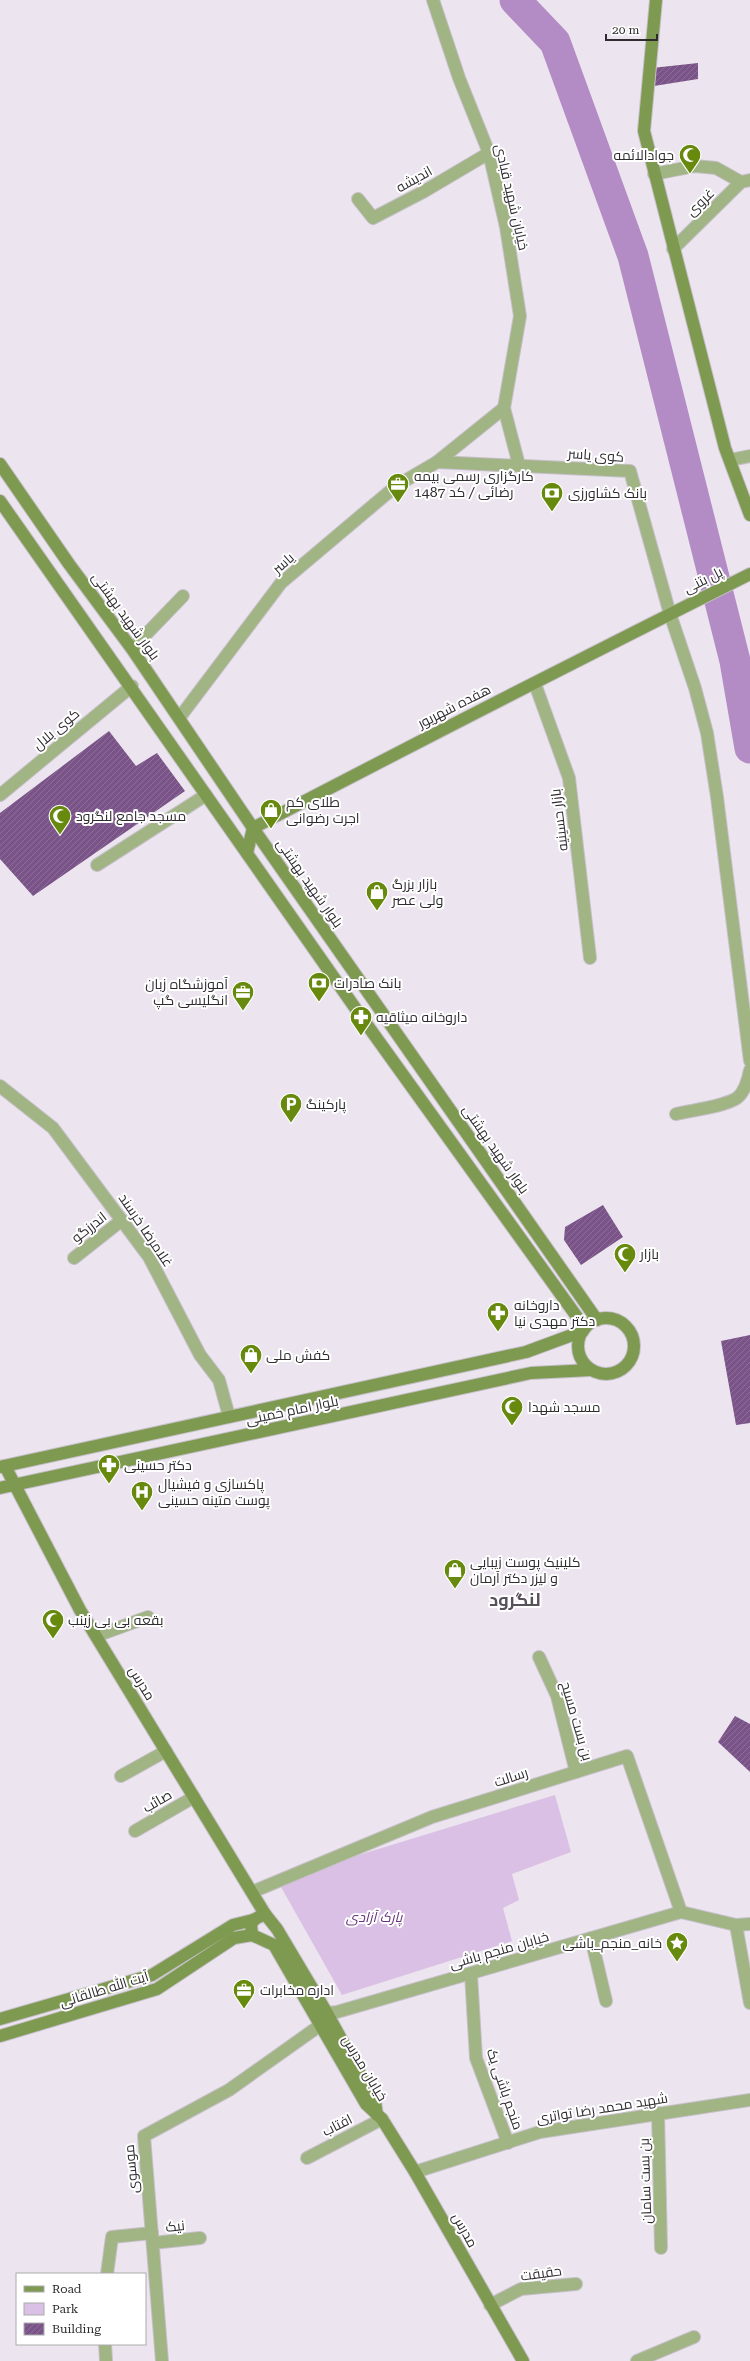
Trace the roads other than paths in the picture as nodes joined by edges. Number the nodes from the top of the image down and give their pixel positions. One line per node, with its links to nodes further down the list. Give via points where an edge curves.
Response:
1 (433, 0): 3 (street, خیابان شهید قبادی, via 459,78)
2 (656, 0): 4 (main road, via 644,131)
3 (489, 153): 6 (street, اندیشه, via 373,218); 8 (street, خیابان شهید قبادی, via 506,227 520,316)
4 (654, 174): 5 (street, via 695,166 716,168); 7 (main road)
5 (745, 181): 7 (street, غروی)
6 (358, 199)
7 (673, 249): 10 (main road)
8 (504, 408): 11 (street, یاسر); 13 (street)
9 (750, 456): 10 (street)
10 (730, 460): 15 (main road)
11 (437, 462): 13 (street, کوی یاسر); 22 (street, یاسر, via 396,486 281,584)
12 (0, 464): 19 (main road, بلوار شهید بهشتی)
13 (519, 465): 18 (street, کوی یاسر, via 630,471)
14 (0, 500): 21 (main road)
15 (750, 515)
16 (750, 574): 18 (main road, پل بتنی)
17 (183, 596): 19 (street)
18 (670, 614): 20 (main road, هفده شهریور); 29 (street, via 696,688 707,733)
19 (132, 649): 22 (main road, بلوار شهید بهشتی)
20 (535, 684): 25 (main road, هفده شهریور, via 486,706); 28 (street, بازار حسینیه, via 569,778)
21 (132, 686): 23 (street, کوی بلال); 24 (main road)
22 (180, 717): 25 (main road, بلوار شهید بهشتی)
23 (0, 795)
24 (206, 795): 26 (main road); 27 (street)
25 (253, 828): 26 (main road); 35 (main road, بلوار شهید بهشتی)
26 (248, 853): 36 (main road)
27 (97, 865)
28 (590, 958)
29 (750, 1061)
30 (750, 1070): 32 (street, via 747,1083 737,1098)
31 (0, 1086): 33 (street, غلامرضا خرسند, via 53,1128)
32 (676, 1114)
33 (122, 1220): 34 (street, اندرزگو); 38 (street, غلامرضا خرسند, via 149,1257 200,1355 219,1380)
34 (74, 1258)
35 (597, 1320): 36 (main road); 37 (main road, via 606,1318 622,1324 632,1337 632,1354 629,1362 616,1372 598,1373)
36 (584, 1330): 37 (main road, via 578,1341 578,1352); 38 (main road, بلوار امام خمینی, via 526,1352)
37 (590, 1370): 40 (main road, بلوار امام خمینی, via 531,1373)
38 (229, 1416): 39 (main road, بلوار امام خمینی)
39 (3, 1466): 40 (main road, مدرس)
40 (14, 1485): 41 (main road, بلوار امام خمینی); 43 (main road, مدرس)
41 (0, 1488)
42 (148, 1617): 43 (street)
43 (96, 1636): 45 (main road, مدرس)
44 (539, 1656): 46 (street, بن بست مسیح, via 557,1696)
45 (166, 1751): 47 (street); 48 (main road, مدرس)
46 (576, 1772): 50 (street, رسالت, via 432,1817); 51 (street, رسالت, via 627,1756)
47 (121, 1776)
48 (194, 1797): 49 (street, صائب); 50 (main road, مدرس)
49 (135, 1831)
50 (252, 1892): 52 (main road, خیابان مدرس)
51 (681, 1912): 55 (street, خیابان منجم باشی); 57 (street, خیابان منجم باشی)
52 (265, 1914): 53 (main road); 61 (main road, خیابان مدرس, via 277,1929)
53 (253, 1920): 56 (main road, via 250,1927); 62 (main road, آیت الله طالقانی, via 233,1926 152,1975)
54 (750, 1924): 55 (street, خیابان منجم باشی)
55 (736, 1925): 60 (street)
56 (252, 1935): 63 (main road, خیابان مدرس, via 274,1945); 64 (main road, آیت الله طالقانی, via 234,1938 157,1989)
57 (591, 1938): 58 (street, خیابان منجم باشی); 59 (street)
58 (471, 1974): 61 (street, خیابان منجم باشی); 68 (street, منجم باشی یک, via 476,2058)
59 (606, 2001)
60 (750, 2003)
61 (327, 2013): 67 (main road, خیابان مدرس, via 375,2101)
62 (0, 2019)
63 (322, 2024): 67 (main road, خیابان مدرس, via 366,2104); 71 (street, موسوی, via 229,2090 144,2136)
64 (0, 2036)
65 (750, 2100): 66 (street, شهید محمد رضا تواتری)
66 (658, 2113): 68 (street, شهید محمد رضا تواتری, via 540,2132); 73 (street, بن بست سامان)
67 (380, 2117): 69 (street, افتاب); 70 (main road, مدرس)
68 (508, 2143): 70 (street, شهید محمد رضا تواتری)
69 (307, 2158)
70 (416, 2172): 76 (main road, مدرس)
71 (152, 2238): 72 (street, نیک); 74 (street, نیک, via 112,2237); 80 (street, موسوی)
72 (200, 2238)
73 (661, 2248)
74 (107, 2273)
75 (576, 2284): 76 (street, حقیقت, via 521,2289)
76 (490, 2305): 81 (main road, مدرس)
77 (694, 2336): 82 (street)
78 (106, 2345): 79 (street)
79 (106, 2361)
80 (162, 2361)
81 (523, 2361)
82 (637, 2361)

